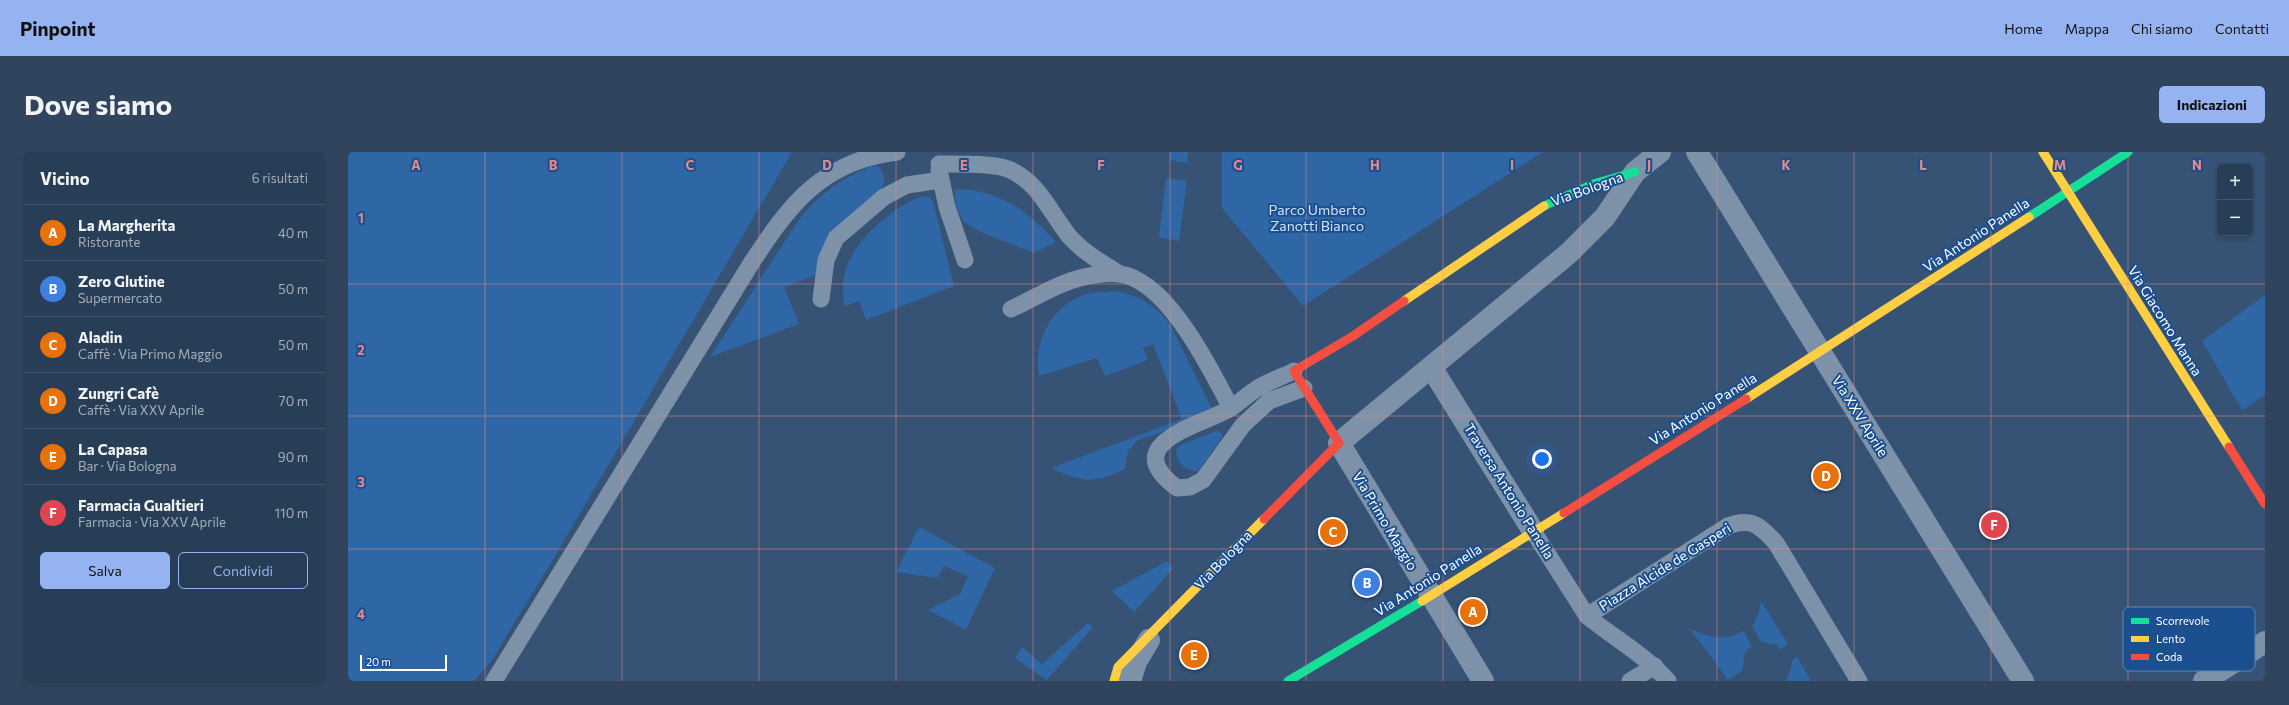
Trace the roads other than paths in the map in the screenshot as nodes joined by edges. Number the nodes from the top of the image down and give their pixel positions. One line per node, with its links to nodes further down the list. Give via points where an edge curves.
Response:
1 (897, 152): 28 (lane, via 862,159 839,169 813,186 784,215 752,262)
2 (1660, 152): 7 (street)
3 (1697, 152): 13 (street, Via XXV Aprile)
4 (2043, 152): 8 (street, Via Giacomo Manna)
5 (2128, 152): 8 (street, Via Antonio Panella)
6 (939, 165): 9 (lane); 10 (lane, via 1007,168 1022,177 1043,197 1069,235 1086,252); 11 (lane, via 884,197 836,238 826,260)
7 (1636, 172): 14 (street, Via Bologna, via 1605,217 1569,253); 15 (street, Via Bologna, via 1593,184 1547,204 1353,336)
8 (2067, 192): 13 (street, Via Antonio Panella); 19 (street, Via Giacomo Manna)
9 (965, 260)
10 (1120, 274): 12 (lane, via 1076,279); 17 (lane, via 1136,280 1175,312 1204,356)
11 (821, 299)
12 (1011, 309)
13 (1821, 353): 20 (street, Via Antonio Panella); 36 (street, Via XXV Aprile)
14 (1431, 367): 18 (street, Via Bologna); 20 (street, Traversa Antonio Panella)
15 (1294, 371): 16 (street); 17 (lane, via 1259,387)
16 (1304, 388): 17 (lane, via 1269,401 1243,425 1203,480 1190,487 1176,488 1157,469 1159,448 1174,435); 18 (street)
17 (1231, 408)
18 (1338, 443): 21 (street, Via Primo Maggio); 23 (street, Via Bologna)
19 (2265, 504)
20 (1533, 530): 21 (street, Via Antonio Panella); 22 (lane, Traversa Antonio Panella)
21 (1430, 596): 31 (street, Via Antonio Panella); 32 (street, Via Primo Maggio)
22 (1587, 616): 26 (lane, Piazza Alcide de Gasperi); 35 (lane, Piazza Alcide de Gasperi, via 1728,526 1739,522 1752,523 1776,543)
23 (1155, 630): 29 (street, Via Bologna, via 1118,666); 30 (street, via 1136,662)
24 (2265, 642): 25 (street)
25 (2255, 648)
26 (1655, 666): 33 (lane); 34 (lane, Piazza Alcide de Gasperi)
27 (2220, 671): 37 (street)
28 (494, 681)
29 (1114, 681)
30 (1130, 681)
31 (1288, 681)
32 (1483, 681)
33 (1630, 681)
34 (1668, 681)
35 (1858, 681)
36 (2023, 681)
37 (2204, 681)

